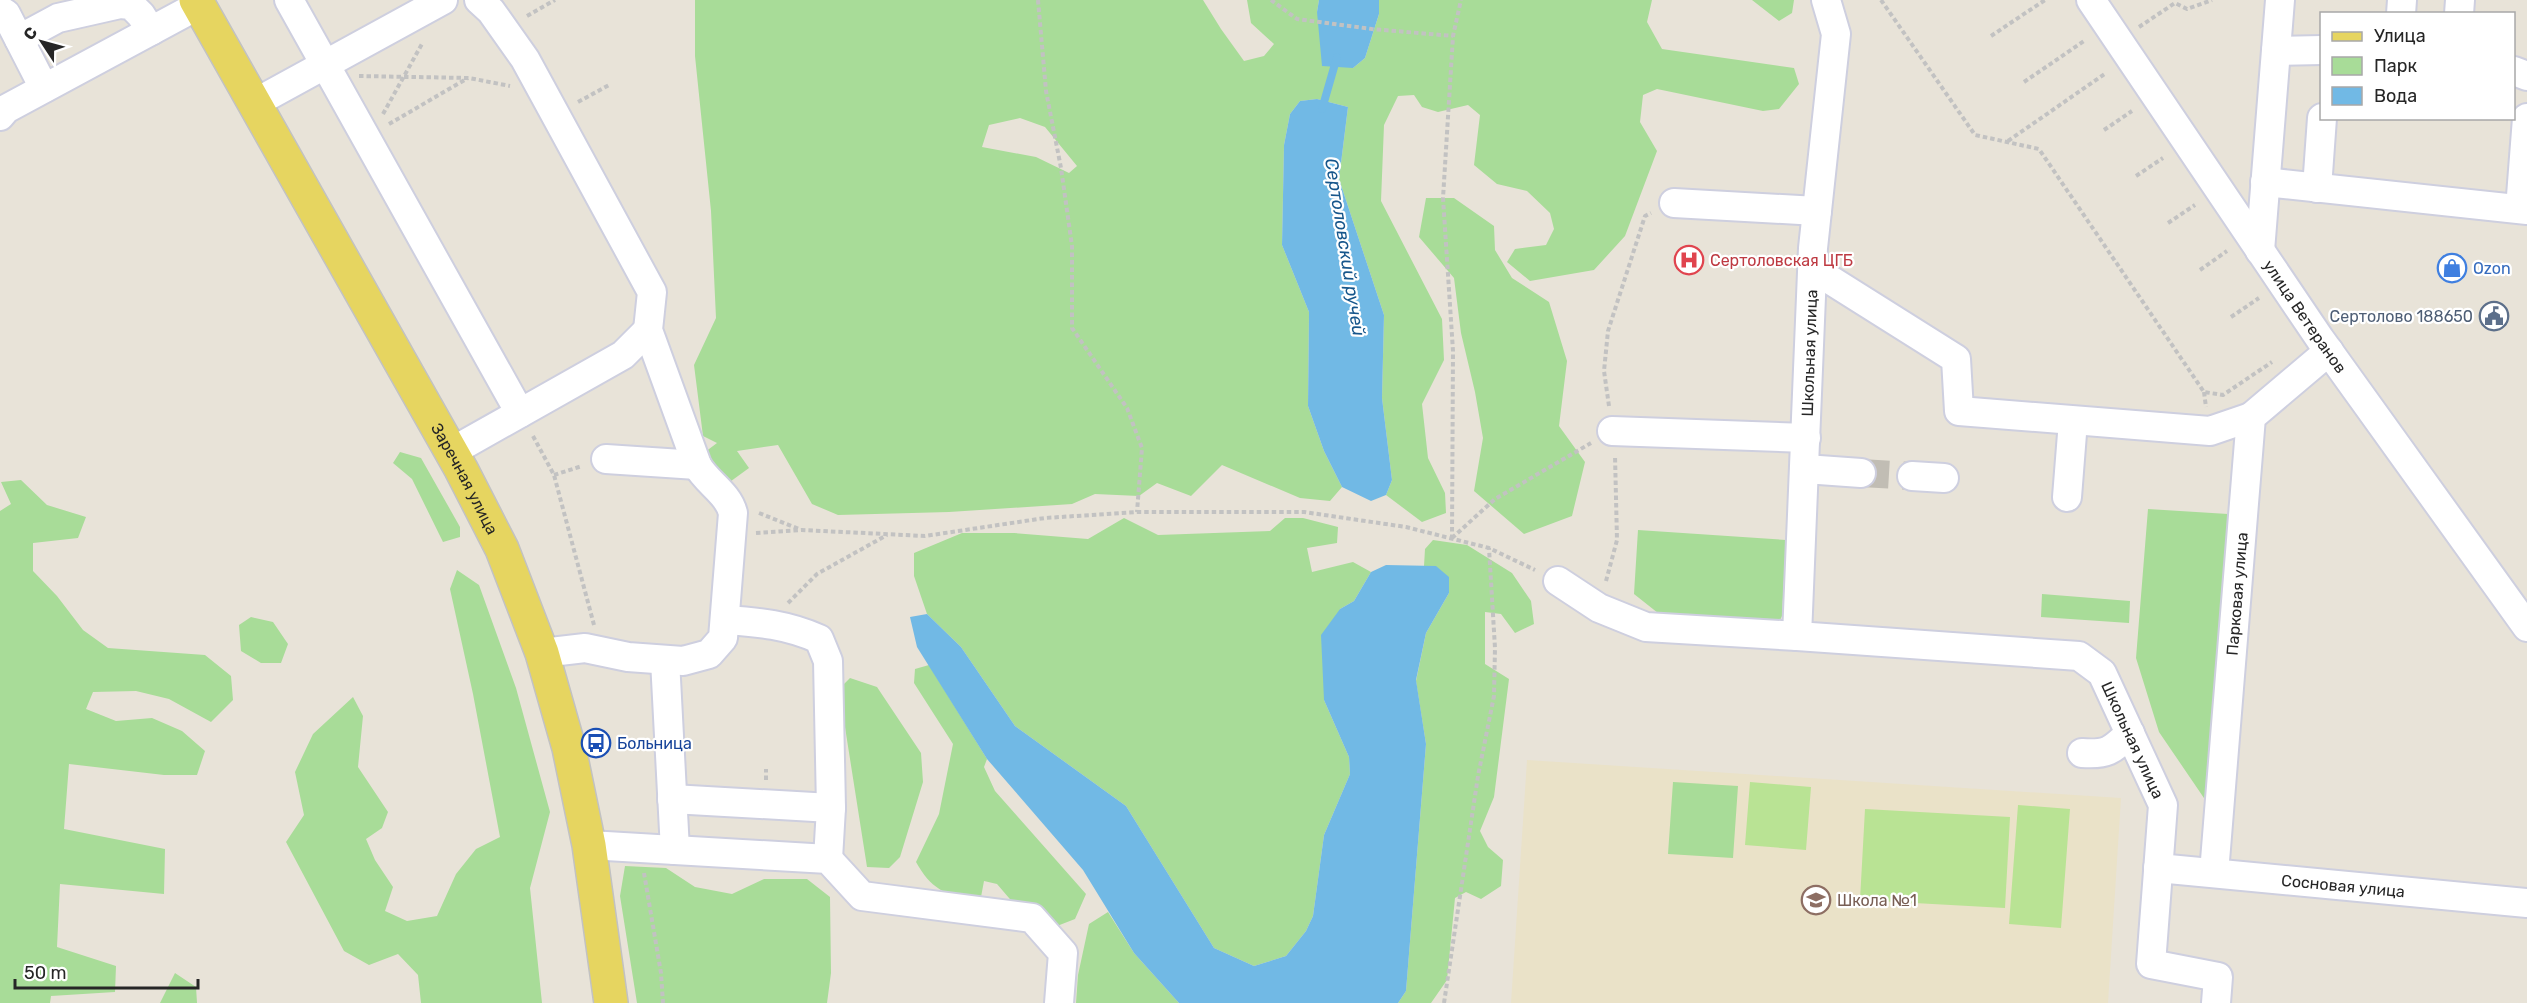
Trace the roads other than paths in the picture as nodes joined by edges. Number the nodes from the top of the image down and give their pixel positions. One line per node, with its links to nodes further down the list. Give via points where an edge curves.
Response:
1 (289, 0): 13 (street)
2 (479, 0): 26 (street, via 525,59 652,292)
3 (1826, 0): 23 (street, Школьная улица, via 1836,34)
4 (2091, 0): 24 (street, улица Ветеранов)
5 (2280, 0): 12 (street)
6 (198, 3): 9 (street); 15 (main road, Заречная улица)
7 (437, 3): 13 (street)
8 (0, 10): 10 (street)
9 (150, 31): 10 (street, via 131,5 120,4 58,18); 14 (street)
10 (19, 39): 14 (street)
11 (2320, 50): 12 (street)
12 (2276, 51): 19 (street)
13 (325, 64): 15 (street); 28 (street)
14 (44, 88): 16 (street)
15 (255, 103): 33 (main road, Заречная улица)
16 (2, 112)
17 (2527, 118): 22 (street)
18 (2322, 120): 20 (street)
19 (2265, 182): 20 (street); 24 (street)
20 (2317, 188): 22 (street)
21 (1674, 203): 23 (street)
22 (2523, 209)
23 (1817, 211): 25 (street, Школьная улица)
24 (2260, 250): 27 (street, улица Ветеранов)
25 (1813, 269): 30 (street, via 1956,359 1959,411); 32 (street, Школьная улица)
26 (648, 330): 28 (street, via 623,355); 35 (street)
27 (2329, 351): 29 (street); 43 (street, улица Ветеранов)
28 (520, 413): 33 (street)
29 (2251, 417): 30 (street, via 2210,431); 55 (street, Парковая улица)
30 (2073, 420): 40 (street)
31 (1612, 431): 32 (street)
32 (1806, 438): 36 (street, Школьная улица)
33 (451, 452): 45 (main road, Заречная улица, via 502,549)
34 (606, 459): 35 (street)
35 (697, 465): 42 (street, via 730,501 733,513)
36 (1805, 469): 37 (street); 44 (street, Школьная улица)
37 (1861, 473)
38 (1912, 476): 39 (street)
39 (1944, 478)
40 (2067, 497)
41 (1558, 581): 44 (street, Школьная улица, via 1599,608 1646,627)
42 (725, 620): 46 (street, via 723,638 709,654 683,661); 50 (street, via 768,622 819,639 828,661)
43 (2527, 627)
44 (1797, 636): 47 (street, Школьная улица, via 2079,656 2102,673)
45 (542, 652): 46 (street, via 585,648); 51 (main road, Заречная улица, via 569,748)
46 (665, 660): 49 (street)
47 (2130, 733): 48 (street, via 2110,751); 54 (street, Школьная улица, via 2163,805)
48 (2082, 753)
49 (672, 799): 50 (street); 52 (street)
50 (831, 808): 53 (street)
51 (590, 845): 52 (street); 57 (main road, Заречная улица)
52 (675, 850): 53 (street)
53 (828, 859): 58 (street, via 862,896 1032,918 1063,953)
54 (2158, 868): 55 (street, Сосновая улица); 59 (street, Школьная улица, via 2151,963 2218,977)
55 (2214, 873): 56 (street, Сосновая улица)
56 (2527, 903)
57 (611, 1003)
58 (1059, 1003)
59 (2216, 1003)

